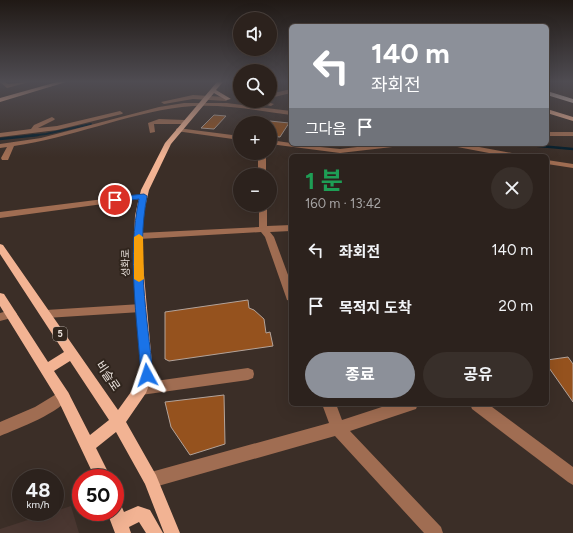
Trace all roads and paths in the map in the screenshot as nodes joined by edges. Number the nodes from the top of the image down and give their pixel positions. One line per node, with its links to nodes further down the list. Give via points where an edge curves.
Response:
1 (142, 107): 15 (street)
2 (170, 107): 5 (street)
3 (198, 107): 12 (main road, 성화로)
4 (242, 107): 7 (street)
5 (164, 108): 8 (street)
6 (549, 112): 11 (main road)
7 (289, 113)
8 (138, 115): 9 (street); 13 (street)
9 (149, 118)
10 (52, 119): 15 (street, via 36,126)
11 (573, 119)
12 (185, 122): 14 (main road, 성화로); 16 (street, via 159,120 151,123)
13 (86, 129): 17 (street); 23 (street)
14 (178, 130): 21 (street); 34 (main road, 성화로, via 162,152)
15 (33, 132): 20 (street)
16 (152, 132)
17 (96, 134)
18 (549, 134): 19 (street)
19 (573, 134)
20 (0, 135)
21 (233, 137)
22 (277, 143): 24 (street)
23 (11, 144): 25 (street); 31 (street)
24 (289, 145)
25 (0, 146)
26 (294, 146): 29 (street)
27 (389, 146): 29 (street)
28 (463, 146): 30 (street)
29 (341, 154)
30 (506, 154)
31 (5, 158)
32 (549, 162): 33 (street)
33 (573, 166)
34 (144, 196): 36 (street); 39 (main road, 성화로, via 139,216)
35 (263, 212): 38 (street)
36 (0, 215)
37 (289, 228): 38 (street)
38 (263, 229): 39 (street); 41 (street, via 269,237)
39 (139, 236): 43 (main road, 성화로, via 138,264)
40 (0, 247): 44 (main road, 비슬로 / 5)
41 (289, 292)
42 (0, 297): 45 (main road)
43 (142, 308): 44 (street); 49 (main road, 성화로, via 147,375)
44 (46, 314): 46 (main road, 비슬로 / 5)
45 (5, 316): 47 (main road)
46 (72, 353): 47 (main road); 54 (main road, 비슬로 / 5)
47 (46, 370): 50 (main road)
48 (248, 374): 49 (street)
49 (141, 389): 54 (main road, 성화로)
50 (63, 396): 56 (street, via 40,412); 57 (main road)
51 (330, 406): 55 (street)
52 (405, 406): 55 (street)
53 (480, 406): 59 (street)
54 (118, 422): 57 (main road, 성화로); 60 (main road, 비슬로 / 5)
55 (338, 428): 60 (street); 64 (street)
56 (0, 429)
57 (88, 446): 58 (main road)
58 (99, 469)
59 (573, 477)
60 (151, 480): 63 (main road, 비슬로 / 5)
61 (119, 523): 62 (main road, via 136,513 141,513 145,515)
62 (155, 533)
63 (172, 533)
64 (435, 533)

